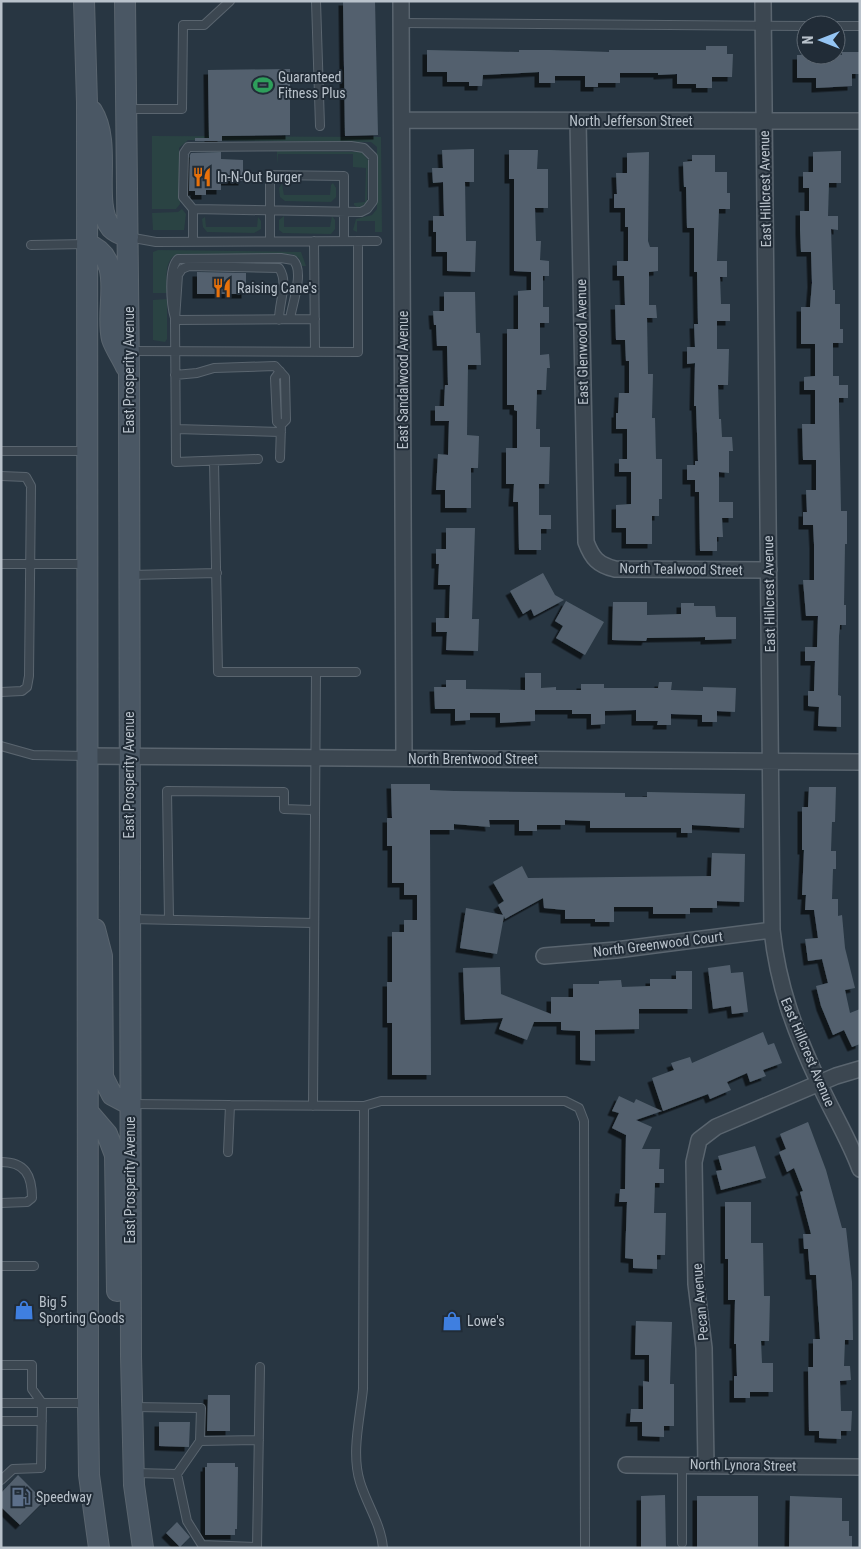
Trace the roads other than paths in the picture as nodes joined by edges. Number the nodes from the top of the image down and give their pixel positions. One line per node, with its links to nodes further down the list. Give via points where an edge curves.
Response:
1 (84, 1): 12 (main road)
2 (125, 1): 13 (main road, East Prosperity Avenue)
3 (230, 1): 13 (lane, via 204,25 183,25 182,109)
4 (316, 1): 18 (lane)
5 (401, 1): 7 (street, East Sandalwood Avenue)
6 (763, 1): 8 (street, East Hillcrest Avenue)
7 (402, 22): 8 (lane); 14 (street, East Sandalwood Avenue)
8 (764, 26): 9 (lane); 16 (street, East Hillcrest Avenue)
9 (796, 26)
10 (846, 26): 11 (lane)
11 (860, 26)
12 (87, 103): 22 (main road, via 100,134 105,216 116,232); 30 (main road)
13 (127, 109): 22 (main road, East Prosperity Avenue)
14 (402, 120): 15 (street, North Jefferson Street); 62 (street, East Sandalwood Avenue)
15 (578, 120): 16 (street, North Jefferson Street); 48 (street, East Glenwood Avenue, via 586,542)
16 (764, 121): 17 (street, North Jefferson Street); 52 (street, East Hillcrest Avenue)
17 (860, 121)
18 (320, 126)
19 (193, 209): 20 (lane); 21 (lane, via 183,197 184,153 191,146 364,148 374,162 372,202 368,210 361,212); 23 (lane)
20 (270, 210): 21 (lane); 21 (lane, via 270,175 344,176); 24 (lane)
21 (344, 210): 26 (lane)
22 (128, 237): 23 (lane, via 156,242); 35 (main road, East Prosperity Avenue)
23 (193, 241): 24 (lane)
24 (270, 241): 25 (lane)
25 (314, 241): 26 (lane); 32 (lane)
26 (344, 241): 27 (lane)
27 (358, 241): 28 (lane); 37 (lane, via 358,352)
28 (377, 241)
29 (31, 244): 30 (lane)
30 (87, 244): 38 (main road, via 98,248 109,265 112,338); 43 (main road)
31 (290, 319): 32 (lane); 33 (lane, via 298,277 293,260 202,258 178,259 173,266 172,309); 34 (lane)
32 (315, 319): 37 (lane)
33 (176, 320): 34 (lane); 34 (lane, via 178,275 189,266 280,268 285,282 279,301); 36 (lane)
34 (279, 320)
35 (129, 351): 36 (lane); 38 (main road, East Prosperity Avenue)
36 (176, 352): 37 (lane); 39 (lane)
37 (315, 352)
38 (129, 373): 54 (main road, East Prosperity Avenue)
39 (176, 375): 40 (lane, via 214,368 275,366 280,371 275,378 276,422); 41 (lane)
40 (281, 428): 41 (lane); 44 (lane)
41 (176, 429): 46 (lane, via 176,462)
42 (1, 451): 43 (lane)
43 (87, 451): 51 (main road)
44 (280, 458)
45 (258, 459): 46 (lane)
46 (214, 461): 53 (lane)
47 (1, 476): 50 (lane, via 26,477 31,486)
48 (595, 561): 52 (street, North Tealwood Street, via 615,569)
49 (1, 564): 50 (lane)
50 (30, 564): 51 (lane); 57 (lane, via 27,687 22,691)
51 (87, 564): 59 (main road)
52 (769, 570): 63 (street, East Hillcrest Avenue)
53 (216, 574): 54 (lane); 55 (lane, via 218,672)
54 (129, 575): 60 (main road, East Prosperity Avenue)
55 (316, 672): 56 (lane); 61 (lane)
56 (356, 672)
57 (1, 692)
58 (1, 746): 59 (lane, via 33,755)
59 (87, 756): 60 (street, North Brentwood Street); 66 (main road)
60 (129, 756): 61 (street, North Brentwood Street); 67 (main road, East Prosperity Avenue)
61 (314, 758): 62 (street, North Brentwood Street); 65 (lane)
62 (404, 758): 63 (street, North Brentwood Street)
63 (770, 760): 64 (street, North Brentwood Street); 70 (street, East Hillcrest Avenue)
64 (860, 762)
65 (314, 810): 68 (lane, via 284,809 284,792 167,791); 69 (lane)
66 (88, 913): 74 (main road, via 98,935 102,956 103,1077 112,1095); 78 (main road)
67 (130, 918): 68 (lane); 74 (main road, East Prosperity Avenue)
68 (169, 920): 69 (lane)
69 (314, 924): 76 (lane)
70 (772, 930): 71 (street, North Greenwood Court); 73 (street, East Hillcrest Avenue, via 784,997)
71 (544, 956)
72 (860, 1069): 73 (street)
73 (819, 1084): 81 (street, East Hillcrest Avenue); 97 (street, Pecan Avenue, via 716,1127 699,1140 694,1162 696,1274 704,1348)
74 (130, 1104): 75 (lane); 85 (main road, East Prosperity Avenue)
75 (230, 1105): 76 (lane); 79 (lane)
76 (313, 1106): 77 (lane)
77 (364, 1106): 107 (lane, via 363,1389 357,1463 360,1484 377,1522); 108 (lane, via 381,1101 565,1101 579,1108 584,1121)
78 (89, 1113): 85 (main road, via 108,1134 115,1155 117,1334); 90 (main road)
79 (228, 1152)
80 (1, 1162): 82 (lane, via 21,1165 26,1171 32,1198 27,1202)
81 (860, 1169)
82 (1, 1204)
83 (1, 1266): 84 (lane)
84 (34, 1266)
85 (131, 1356): 91 (main road, East Prosperity Avenue)
86 (1, 1365): 89 (lane, via 32,1365 32,1389)
87 (260, 1367): 94 (lane)
88 (1, 1403): 89 (lane)
89 (42, 1403): 90 (lane); 93 (lane)
90 (88, 1403): 104 (main road, via 89,1475)
91 (131, 1407): 95 (lane, via 201,1408); 100 (main road, East Prosperity Avenue)
92 (1, 1420): 93 (lane)
93 (42, 1420): 102 (lane, via 41,1468 13,1469)
94 (259, 1440): 95 (lane); 106 (lane)
95 (200, 1441): 101 (lane)
96 (682, 1464): 97 (street, North Lynora Street); 98 (street, North Lynora Street); 103 (lane)
97 (706, 1464): 99 (street, North Lynora Street)
98 (626, 1465)
99 (860, 1467)
100 (133, 1473): 101 (lane); 105 (main road, East Prosperity Avenue)
101 (177, 1474): 106 (lane, via 187,1521 202,1545)
102 (1, 1480)
103 (682, 1543)
104 (98, 1548)
105 (143, 1548)
106 (257, 1548)
107 (383, 1548)
108 (585, 1548)

